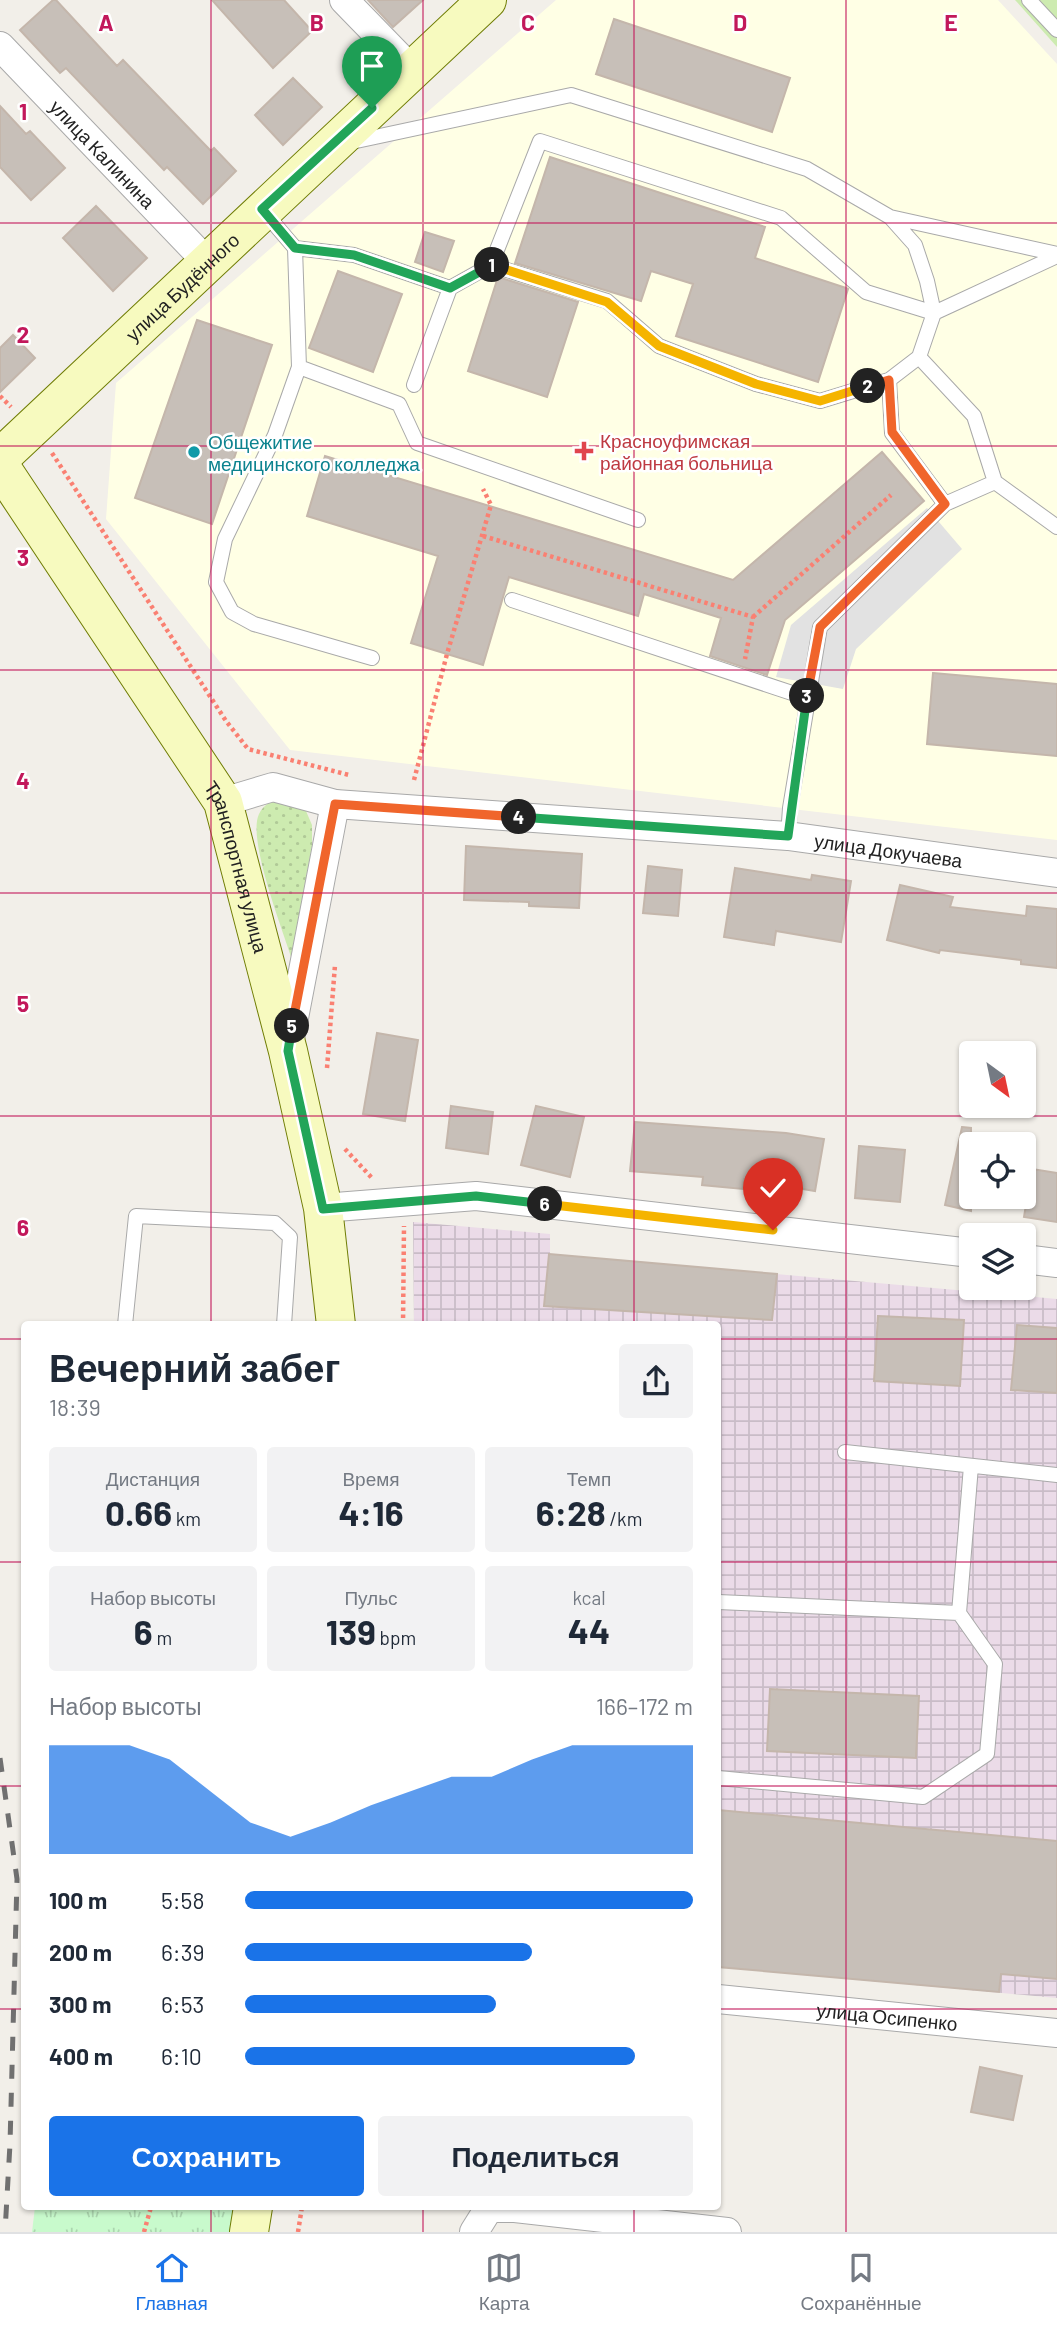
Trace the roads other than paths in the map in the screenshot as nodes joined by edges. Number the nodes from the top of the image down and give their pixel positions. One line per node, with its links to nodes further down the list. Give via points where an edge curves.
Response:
1 (344, 0): 6 (street)
2 (487, 0): 6 (main road, улица Будённого)
3 (1029, 0): 4 (lane)
4 (1057, 30)
5 (0, 46): 12 (street, улица Калинина)
6 (412, 70): 7 (main road, улица Будённого)
7 (332, 146): 8 (main road, улица Будённого); 9 (lane, via 571,95 807,169)
8 (262, 209): 10 (lane); 12 (main road, улица Будённого)
9 (890, 217): 11 (lane); 15 (lane, via 915,245)
10 (295, 248): 14 (lane, via 354,255); 17 (lane)
11 (1057, 255): 15 (lane)
12 (206, 261): 20 (main road, улица Будённого)
13 (491, 265): 14 (lane); 15 (lane, via 540,141 781,218 866,292); 18 (lane, via 607,302 659,346 756,384 820,401)
14 (450, 288): 19 (lane)
15 (934, 313): 16 (lane)
16 (919, 357): 18 (lane); 22 (lane, via 974,416)
17 (299, 367): 24 (lane, via 399,404 417,443); 27 (lane, via 275,435 225,539 216,582 232,612 254,624)
18 (889, 380): 23 (lane, via 892,432)
19 (414, 385)
20 (0, 458)
21 (0, 466): 29 (main road, Транспортная улица)
22 (995, 482): 23 (lane); 25 (lane)
23 (945, 504): 28 (lane, via 820,627)
24 (639, 520)
25 (1057, 527)
26 (512, 600): 28 (lane)
27 (372, 658)
28 (807, 698): 31 (lane)
29 (223, 802): 30 (street, улица Докучаева, via 273,787); 33 (main road, Транспортная улица)
30 (335, 804): 31 (street, улица Докучаева); 33 (street)
31 (788, 836): 32 (street, улица Докучаева)
32 (1057, 873)
33 (288, 1051): 34 (main road, Транспортная улица)
34 (323, 1209): 35 (street, via 476,1196); 40 (main road, Транспортная улица)
35 (959, 1252)
36 (1036, 1260): 37 (street)
37 (1057, 1263)
38 (125, 1321): 39 (lane, via 136,1216 275,1223 290,1237)
39 (284, 1321)
40 (336, 1321)
41 (845, 1452): 42 (lane)
42 (971, 1466): 43 (lane); 45 (lane)
43 (1057, 1475)
44 (721, 1602): 45 (lane)
45 (960, 1613): 46 (lane, via 995,1664 987,1754 923,1797)
46 (721, 1778)
47 (721, 1999): 48 (street, улица Осипенко)
48 (1057, 2033)
49 (253, 2210): 52 (main road)
50 (488, 2210): 53 (street)
51 (534, 2210): 54 (street)
52 (249, 2232)
53 (474, 2232)
54 (727, 2232)

